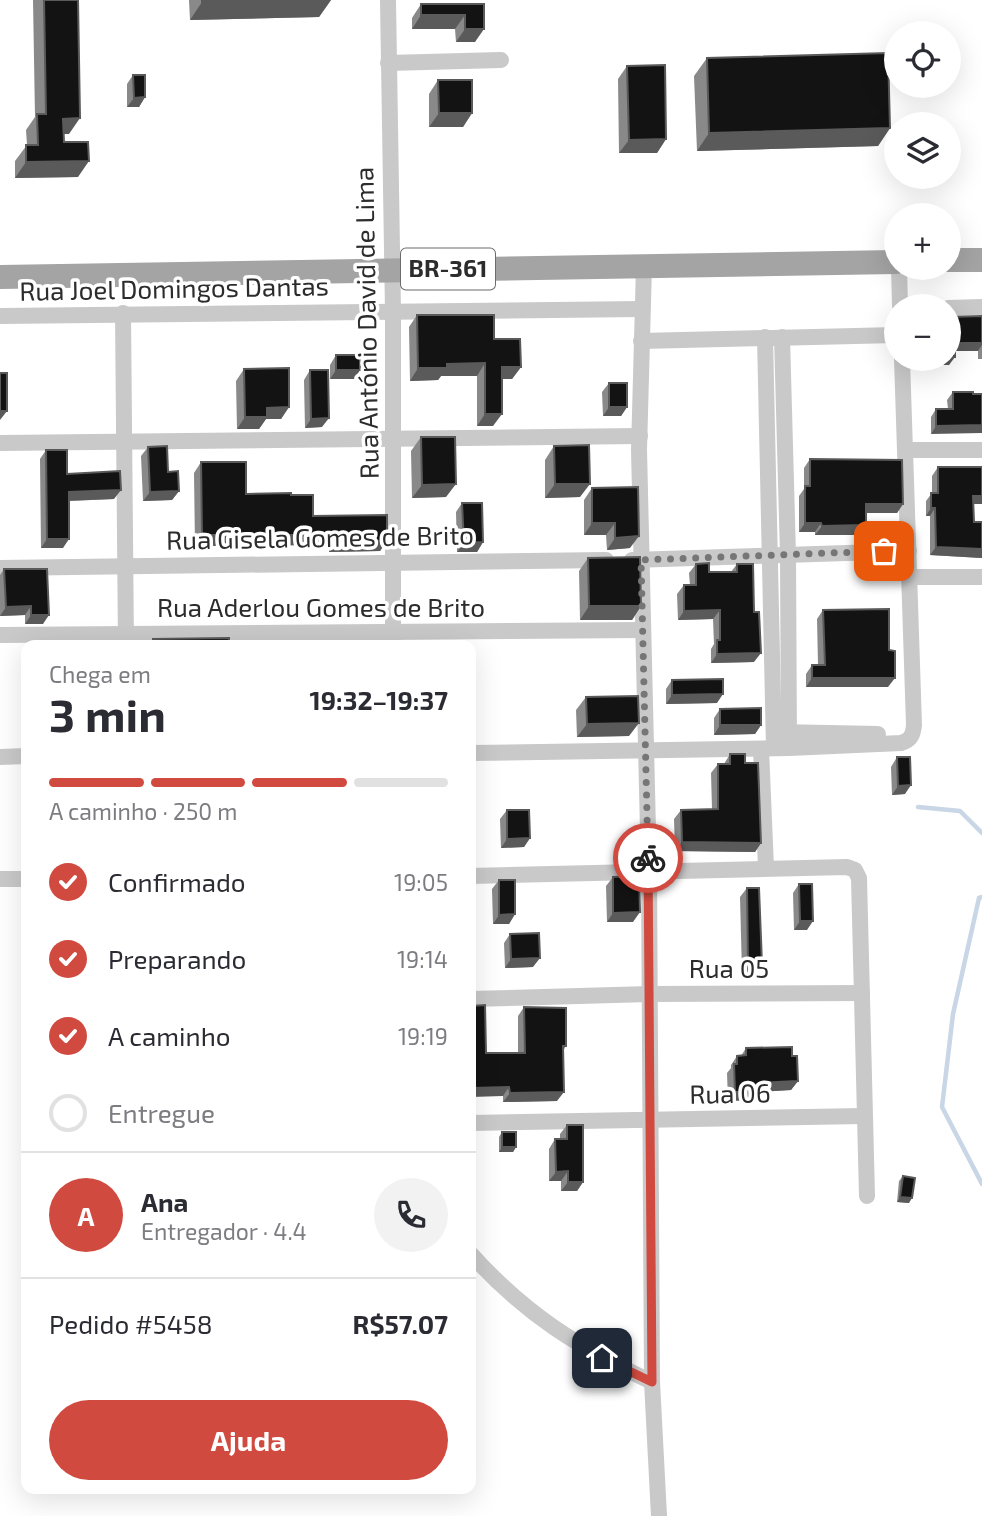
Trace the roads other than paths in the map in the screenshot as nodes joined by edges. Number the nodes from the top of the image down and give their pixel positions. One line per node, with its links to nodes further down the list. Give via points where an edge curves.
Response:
1 (388, 0): 3 (street, Rua António David de Lima)
2 (500, 60): 3 (street)
3 (388, 64): 8 (street, Rua António David de Lima)
4 (961, 260): 5 (main road)
5 (982, 260)
6 (884, 262): 7 (main road, BR-361)
7 (643, 266): 8 (main road, BR-361); 12 (street)
8 (392, 270): 9 (main road, BR-361); 13 (street, Rua António David de Lima)
9 (0, 277)
10 (982, 307): 11 (street)
11 (961, 308)
12 (642, 309): 13 (street, Rua Joel Domingos Dantas); 19 (street)
13 (393, 312): 14 (street, Rua Joel Domingos Dantas); 22 (street, Rua António David de Lima)
14 (123, 313): 15 (street, Rua Joel Domingos Dantas); 23 (street)
15 (0, 316)
16 (884, 335): 18 (street)
17 (765, 337): 18 (street); 19 (street); 28 (street)
18 (782, 337): 29 (street)
19 (641, 341): 21 (street)
20 (903, 371): 25 (street)
21 (640, 436): 22 (street); 30 (street)
22 (392, 439): 23 (street); 31 (street, Rua António David de Lima)
23 (123, 442): 24 (street); 32 (street)
24 (0, 443)
25 (906, 450): 26 (street); 27 (street)
26 (982, 450)
27 (909, 551): 29 (street, Rua Gisela Gomes de Brito); 34 (street)
28 (769, 555): 29 (street, Rua Gisela Gomes de Brito); 30 (street, Rua Gisela Gomes de Brito); 40 (street)
29 (788, 555): 40 (street)
30 (641, 560): 31 (street, Rua Gisela Gomes de Brito); 36 (street)
31 (394, 561): 32 (street, Rua Gisela Gomes de Brito); 39 (street, Rua António David de Lima)
32 (125, 564): 33 (street, Rua Gisela Gomes de Brito); 38 (street)
33 (0, 568)
34 (909, 577): 35 (street); 40 (street, via 912,736 901,743)
35 (982, 577)
36 (642, 630): 39 (street, Rua Aderlou Gomes de Brito); 41 (street)
37 (0, 635): 38 (street, Rua Aderlou Gomes de Brito)
38 (126, 639): 39 (street, Rua Aderlou Gomes de Brito)
39 (393, 639)
40 (777, 742): 41 (street); 45 (street)
41 (645, 751): 42 (street); 46 (street)
42 (476, 753)
43 (0, 757): 44 (street)
44 (21, 757)
45 (766, 868): 46 (street); 50 (street, via 855,870 859,878)
46 (649, 873): 47 (street); 51 (street)
47 (476, 876)
48 (0, 879): 49 (street)
49 (21, 880)
50 (862, 993): 51 (street, Rua 05); 53 (street)
51 (650, 994): 52 (street, Rua 05); 54 (street)
52 (476, 999)
53 (864, 1116): 54 (street, Rua 06); 56 (street)
54 (650, 1121): 55 (street, Rua 06); 58 (street)
55 (476, 1123)
56 (867, 1196)
57 (476, 1259): 58 (street, via 559,1333)
58 (652, 1382): 59 (street)
59 (659, 1516)

